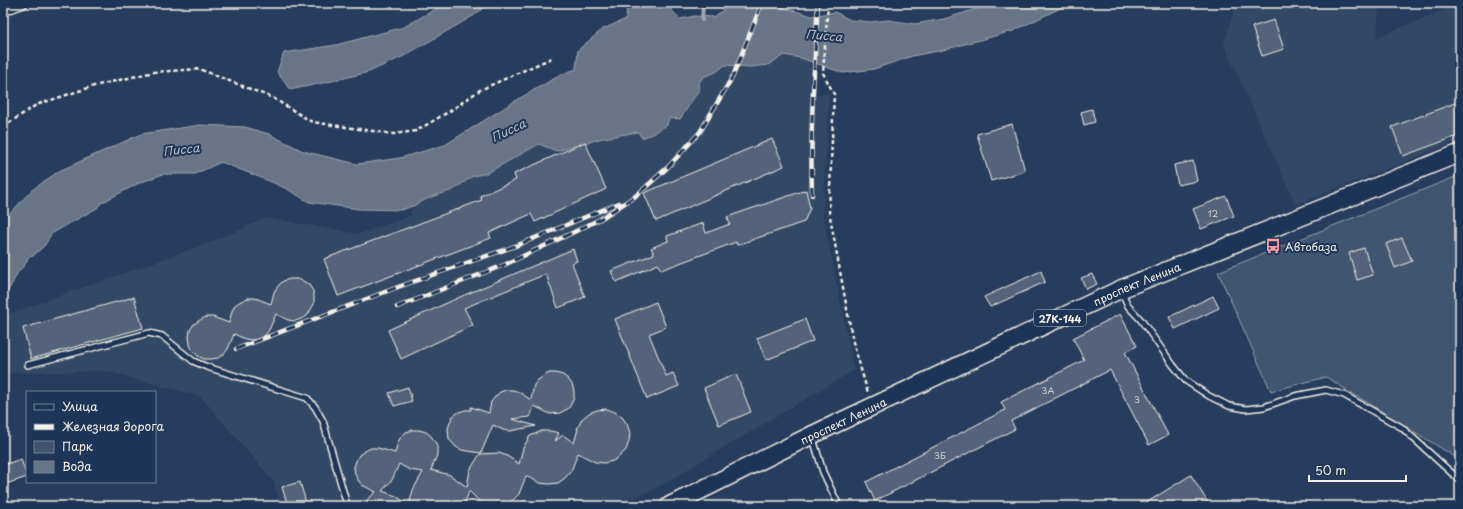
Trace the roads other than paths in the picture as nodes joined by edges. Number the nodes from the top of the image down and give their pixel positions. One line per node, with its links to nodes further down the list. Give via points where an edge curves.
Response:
1 (22, 3): 2 (street)
2 (3, 10)
3 (1460, 153): 4 (main road, проспект Ленина / 27К-144)
4 (1120, 289): 6 (main road, проспект Ленина / 27К-144); 7 (lane, via 1128,306 1186,381 1209,396 1229,406 1246,409 1264,407 1295,396 1326,390 1344,395 1401,427)
5 (28, 365): 8 (lane, via 148,333 162,336 193,361 207,367 307,398 323,421)
6 (812, 435): 9 (main road, проспект Ленина / 27К-144); 10 (lane, via 823,472)
7 (1460, 479)
8 (347, 504)
9 (669, 506)
10 (839, 506)

